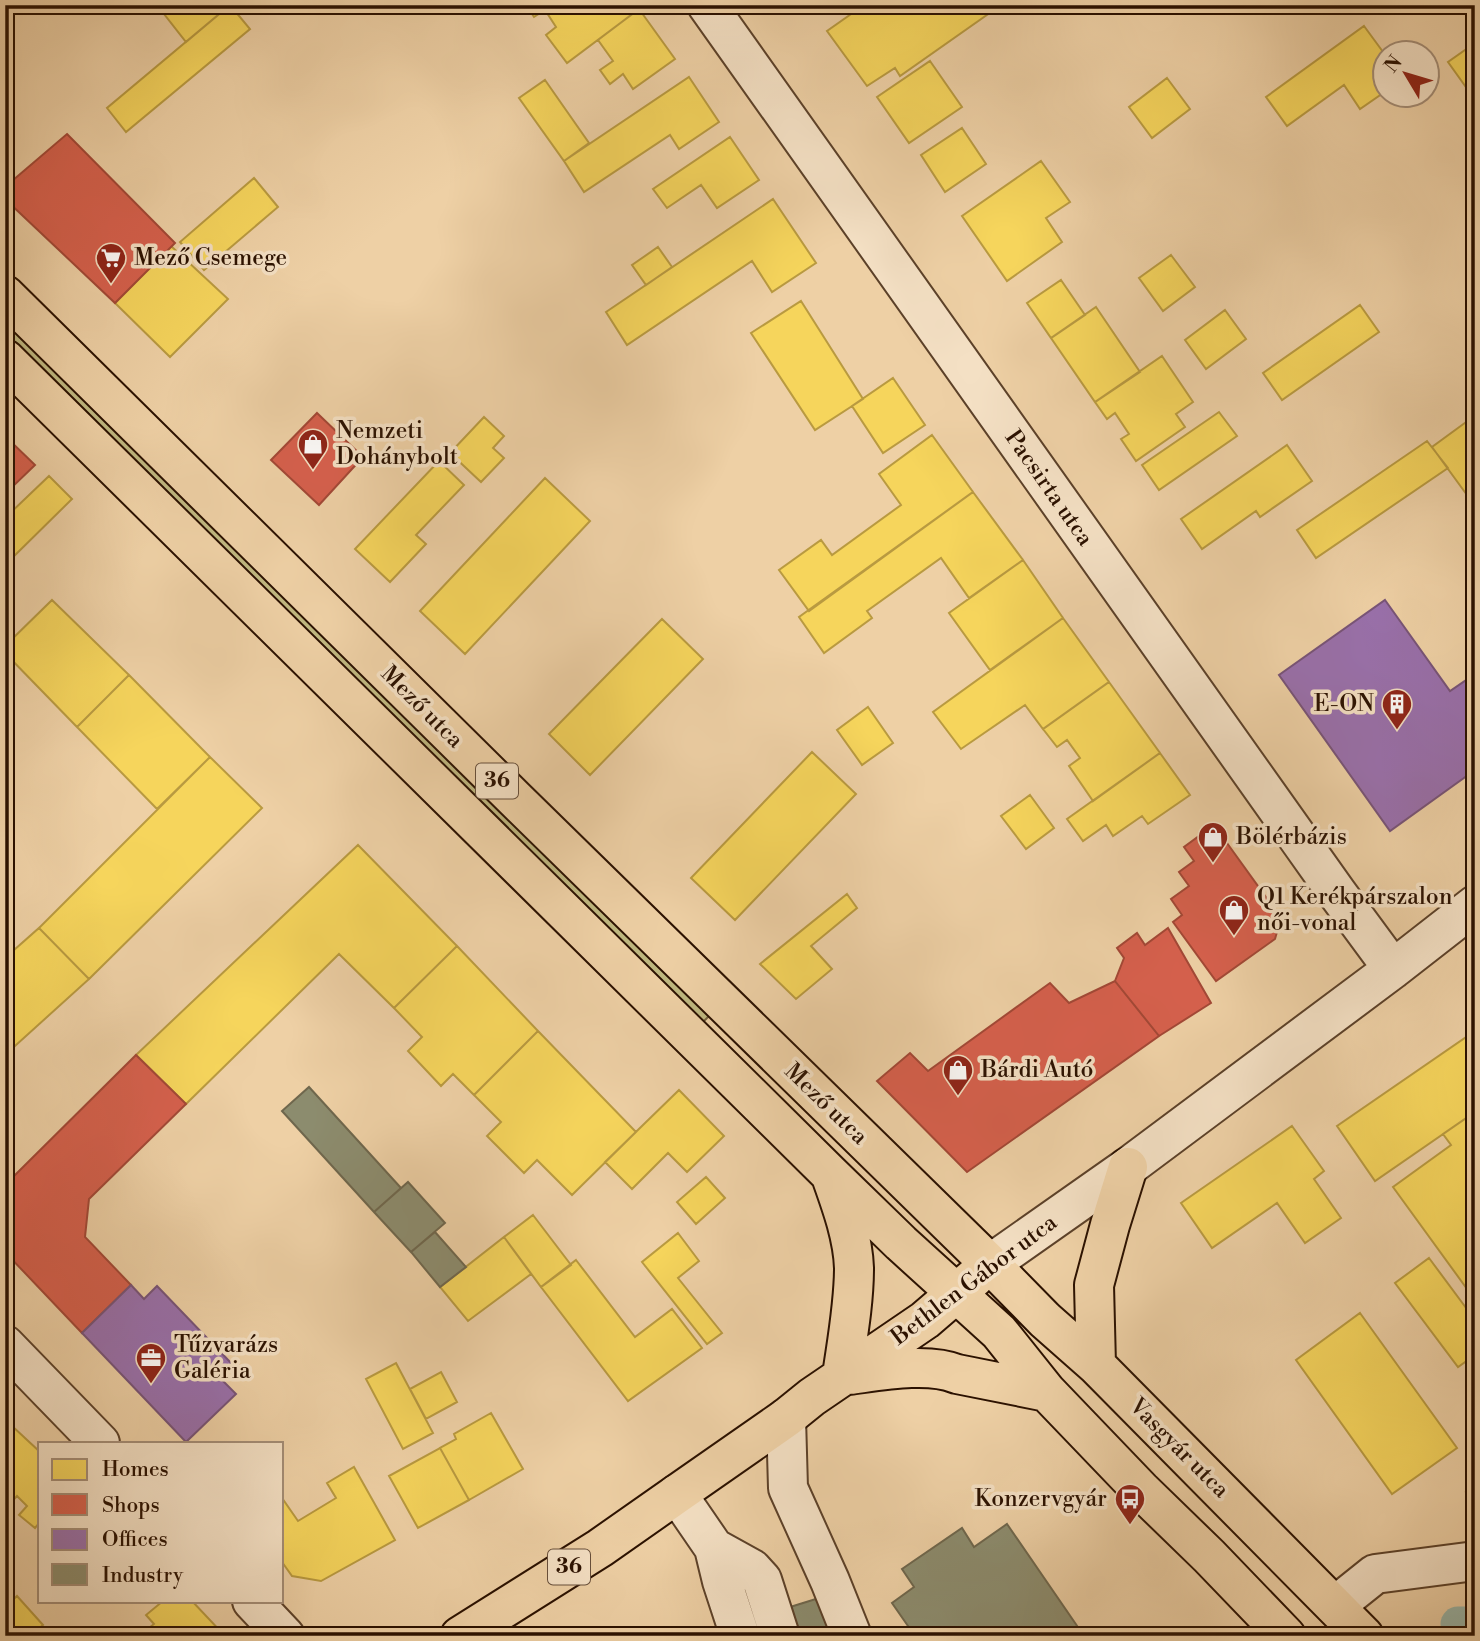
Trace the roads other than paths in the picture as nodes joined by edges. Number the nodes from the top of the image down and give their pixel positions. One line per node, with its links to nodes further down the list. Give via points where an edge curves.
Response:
1 (707, 5): 5 (street, Pacsirta utca)
2 (6, 306): 8 (main road, Mező utca / 36)
3 (5, 359): 7 (main road, Mező utca / 36)
4 (1475, 905): 5 (street, Bethlen Gábor utca)
5 (1393, 969): 6 (street, Bethlen Gábor utca)
6 (1128, 1167): 8 (street, Bethlen Gábor utca); 11 (main road, via 1094,1285)
7 (830, 1174): 9 (main road, Mező utca / 36); 12 (main road, 36, via 854,1266)
8 (990, 1264): 9 (main road, Bethlen Gábor utca / 36); 11 (main road, Vasgyár utca)
9 (955, 1293): 12 (main road, Bethlen Gábor utca / 36, via 925,1320); 13 (main road, via 999,1332)
10 (5, 1345): 15 (street)
11 (1096, 1364): 20 (main road, Vasgyár utca)
12 (842, 1376): 13 (main road, via 892,1369 944,1369); 14 (main road, Bethlen Gábor utca / 36)
13 (1047, 1392): 26 (main road)
14 (786, 1418): 16 (main road, Bethlen Gábor utca / 36); 25 (street, via 788,1488)
15 (99, 1442)
16 (677, 1494): 17 (street); 22 (main road, Bethlen Gábor utca / 36)
17 (714, 1548): 23 (street); 24 (street, via 752,1569 762,1580)
18 (1475, 1561): 20 (street, via 1375,1574)
19 (253, 1602): 21 (street)
20 (1335, 1606): 27 (main road, Vasgyár utca)
21 (285, 1636)
22 (460, 1636)
23 (740, 1636)
24 (780, 1636)
25 (852, 1636)
26 (1286, 1636)
27 (1364, 1636)

